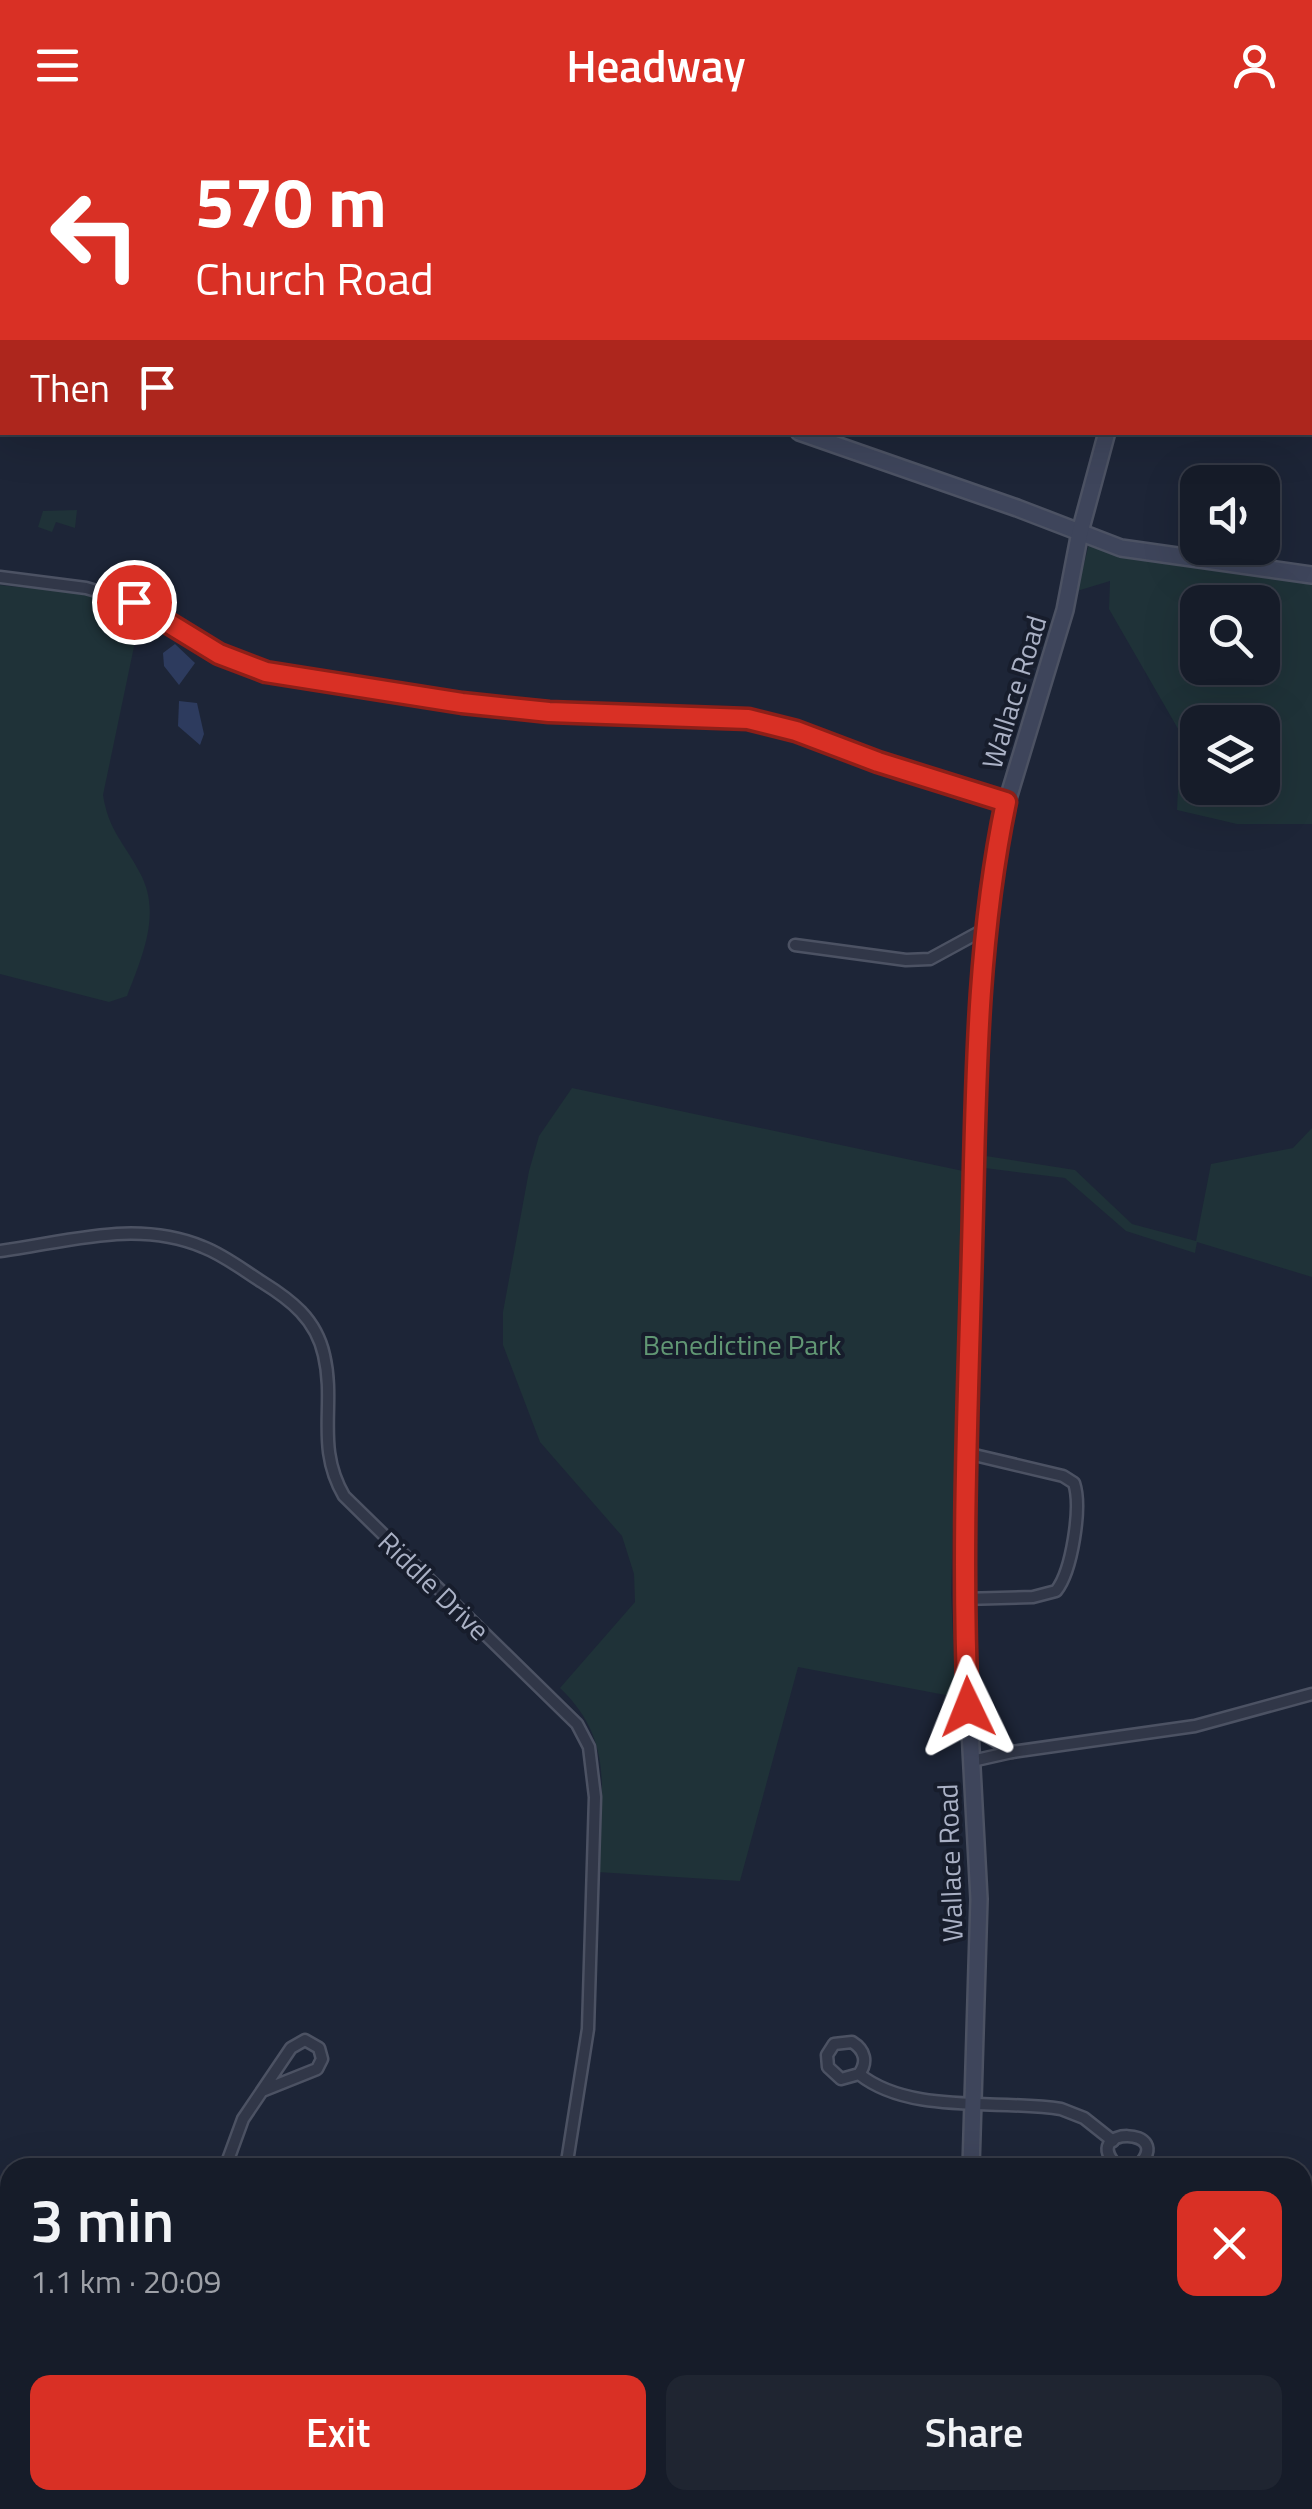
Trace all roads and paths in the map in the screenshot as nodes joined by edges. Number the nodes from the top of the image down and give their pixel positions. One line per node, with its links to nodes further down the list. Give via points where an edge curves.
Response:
1 (807, 435): 3 (street)
2 (1106, 435): 3 (street, Wallace Road)
3 (1080, 532): 4 (street, via 1140,552); 6 (street, Wallace Road, via 1066,610)
4 (1312, 575)
5 (0, 577): 6 (street, via 134,602 219,654 266,672 549,712 748,719)
6 (1006, 802): 7 (street, Wallace Road)
7 (986, 929): 8 (street, via 930,959); 10 (street, Wallace Road)
8 (795, 945)
9 (0, 1250): 21 (street, Riddle Drive, via 106,1234 179,1239 226,1259 298,1307 323,1349 326,1448 344,1496 584,1735 595,1797 588,2029)
10 (966, 1454): 11 (street, Wallace Road); 11 (street, via 1063,1476 1078,1495 1068,1569 1056,1591)
11 (963, 1599): 13 (street, Wallace Road)
12 (1312, 1694): 14 (street, via 1195,1726)
13 (968, 1723): 14 (street); 15 (street, Wallace Road)
14 (1012, 1752): 15 (street)
15 (972, 1762): 18 (street, Wallace Road, via 980,1899)
16 (859, 2074): 18 (street, via 900,2096)
17 (262, 2091): 17 (street, via 295,2044 311,2041 320,2048 314,2071); 20 (street)
18 (972, 2102): 19 (street, via 1061,2108); 22 (street, Wallace Road)
19 (1112, 2141): 23 (street); 24 (street, via 1128,2133 1143,2142)
20 (229, 2158)
21 (568, 2158)
22 (970, 2158)
23 (1110, 2158)
24 (1143, 2158)

